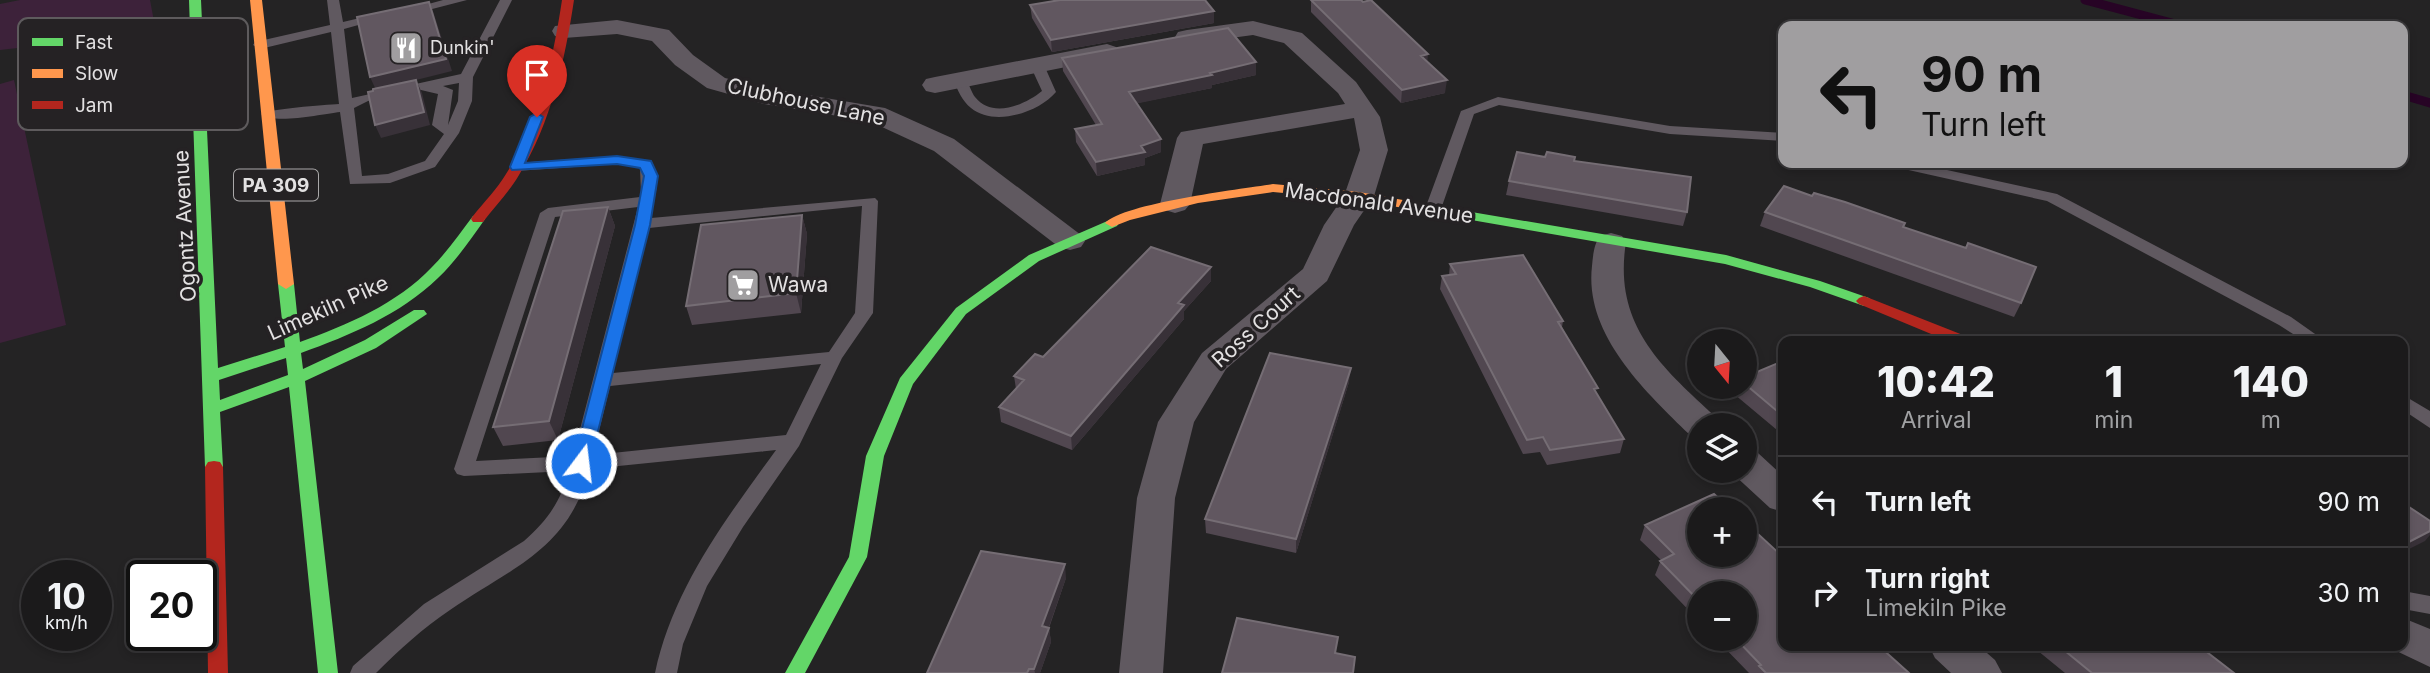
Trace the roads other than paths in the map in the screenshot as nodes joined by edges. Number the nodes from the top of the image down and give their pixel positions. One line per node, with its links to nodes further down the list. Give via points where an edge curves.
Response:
1 (195, 0): 7 (main road, Ogontz Avenue / PA 309)
2 (256, 0): 11 (main road, PA 309)
3 (333, 0): 8 (lane)
4 (461, 0): 8 (lane)
5 (506, 0): 14 (lane)
6 (568, 0): 9 (main road, Limekiln Pike)
7 (196, 18)
8 (337, 27): 11 (lane); 18 (lane)
9 (564, 30): 24 (main road, Limekiln Pike, via 547,92); 32 (street, Clubhouse Lane, via 617,27 660,35 716,83 764,96 876,114 944,145)
10 (1165, 41): 19 (street, via 1253,28 1293,38 1347,88)
11 (260, 45): 20 (main road, PA 309)
12 (1126, 48): 13 (street)
13 (1037, 65): 15 (street); 15 (lane, via 1049,92 1039,103 1018,111 983,108 971,101)
14 (466, 77): 17 (lane); 22 (lane, via 465,100)
15 (960, 80): 16 (street)
16 (935, 85)
17 (364, 98): 18 (lane); 22 (lane, via 446,90 439,125)
18 (345, 107): 20 (lane); 22 (lane, via 355,181 390,178 430,164)
19 (1362, 109): 26 (street, Ross Court, via 1374,150); 28 (street, via 1191,138)
20 (268, 114): 38 (main road, PA 309)
21 (201, 130): 40 (main road, Ogontz Avenue / PA 309)
22 (452, 133)
23 (1778, 137): 29 (lane, via 1670,130 1498,102 1468,111)
24 (516, 167): 27 (lane, via 617,160 646,164 651,176); 30 (main road, Limekiln Pike)
25 (1918, 168): 37 (lane, via 2052,197)
26 (1359, 196): 28 (main road, Macdonald Avenue, via 1273,188); 29 (main road, Macdonald Avenue); 61 (street, Ross Court, via 1339,225 1317,274 1214,361 1176,422 1156,498)
27 (647, 201): 31 (lane); 48 (lane, via 548,213 464,469)
28 (1175, 204): 32 (main road, Macdonald Avenue, via 1125,217)
29 (1433, 209): 33 (main road, Macdonald Avenue)
30 (475, 224): 34 (main road, Limekiln Pike); 38 (main road, Limekiln Pike, via 456,251 413,291 381,311)
31 (642, 225): 39 (lane, via 870,201 864,313); 42 (lane)
32 (1070, 241): 60 (main road, Macdonald Avenue, via 1034,258 961,311 906,382 875,456 858,557)
33 (1611, 242): 36 (main road, Macdonald Avenue, via 1726,260 1815,284); 45 (street, via 1606,280 1618,322 1644,366)
34 (444, 288)
35 (428, 306): 41 (main road, via 370,346)
36 (1951, 336)
37 (2308, 336)
38 (293, 349): 40 (main road, Limekiln Pike); 41 (main road, PA 309)
39 (835, 357): 42 (lane); 47 (lane)
40 (212, 376): 44 (main road, Ogontz Avenue / PA 309)
41 (295, 379): 44 (main road); 57 (main road, PA 309)
42 (604, 380): 48 (lane)
43 (2408, 405): 46 (lane)
44 (213, 408): 56 (main road, PA 309)
45 (1690, 413)
46 (2430, 421)
47 (792, 441): 48 (lane); 59 (lane, via 745,508 678,622)
48 (581, 463): 58 (lane, via 570,501 539,541 404,632)
49 (1757, 474): 50 (street)
50 (1778, 493)
51 (2408, 601): 52 (lane)
52 (2430, 605)
53 (2408, 638): 54 (street)
54 (2430, 649)
55 (1956, 651): 62 (street)
56 (218, 673)
57 (328, 673)
58 (361, 673)
59 (666, 673)
60 (795, 673)
61 (1141, 673)
62 (1980, 673)

